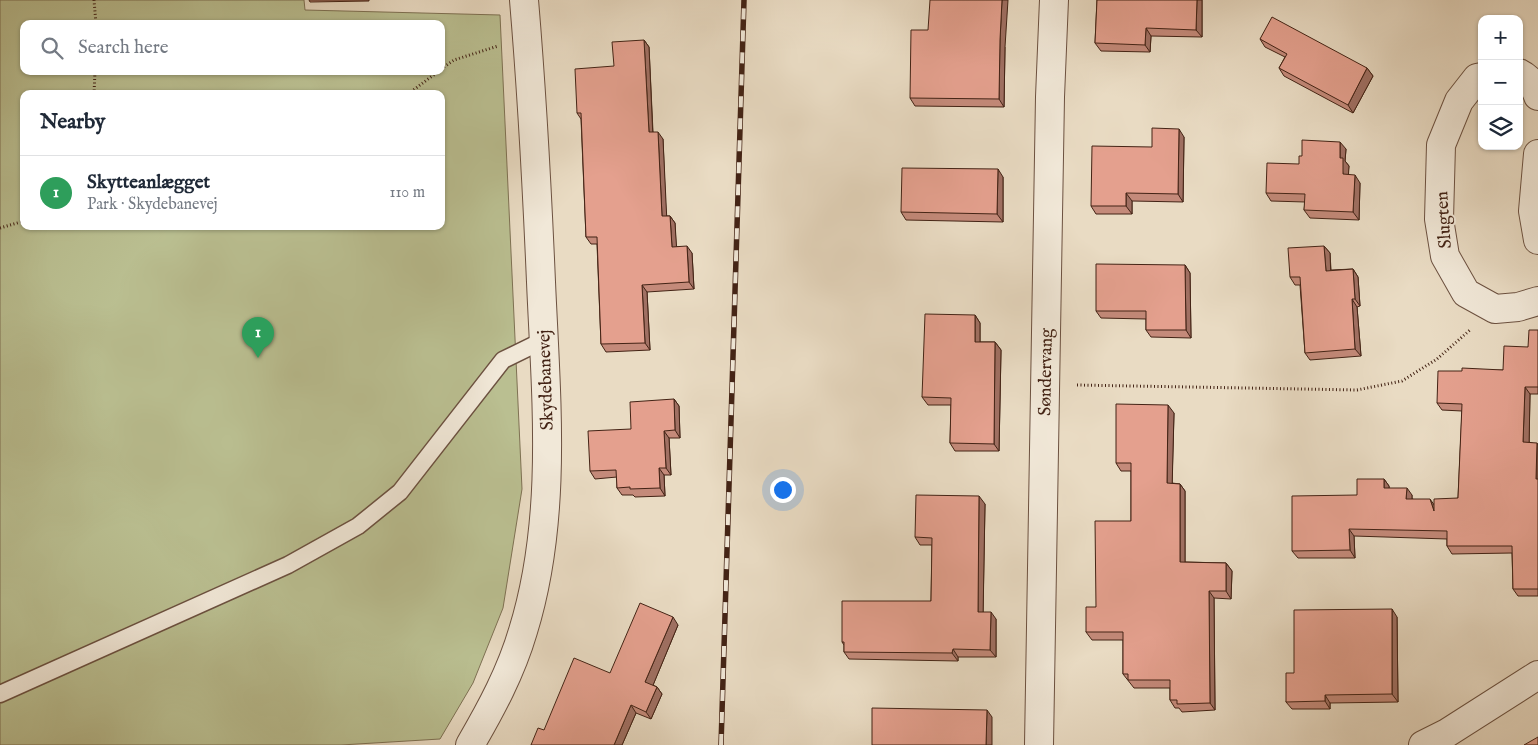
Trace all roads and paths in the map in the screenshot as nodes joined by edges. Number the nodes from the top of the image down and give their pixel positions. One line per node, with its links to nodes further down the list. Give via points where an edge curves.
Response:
1 (94, 0): 4 (path)
2 (524, 0): 5 (street, Skydebanevej)
3 (1054, 0): 21 (street, Søndervang)
4 (96, 20)
5 (528, 38): 6 (path, via 454,60); 20 (street, Skydebanevej)
6 (445, 66)
7 (96, 75): 11 (path)
8 (433, 75): 12 (path)
9 (1523, 75): 13 (street)
10 (1478, 78): 19 (street, Slugten, via 1459,101 1441,146 1439,218 1445,256 1466,293)
11 (94, 90)
12 (413, 90)
13 (1538, 96)
14 (1538, 154): 17 (street, via 1532,211)
15 (20, 222): 16 (path)
16 (0, 228)
17 (1538, 240)
18 (1538, 301): 19 (street)
19 (1495, 309): 21 (path, via 1437,359 1402,381 1357,390)
20 (544, 340): 23 (lane, via 503,360 400,492 358,526 288,565); 24 (street, Skydebanevej, via 546,484 540,559 523,632 495,702)
21 (1045, 384): 25 (street, Søndervang)
22 (1538, 675): 26 (street)
23 (0, 694)
24 (470, 745)
25 (1039, 745)
26 (1424, 745)

